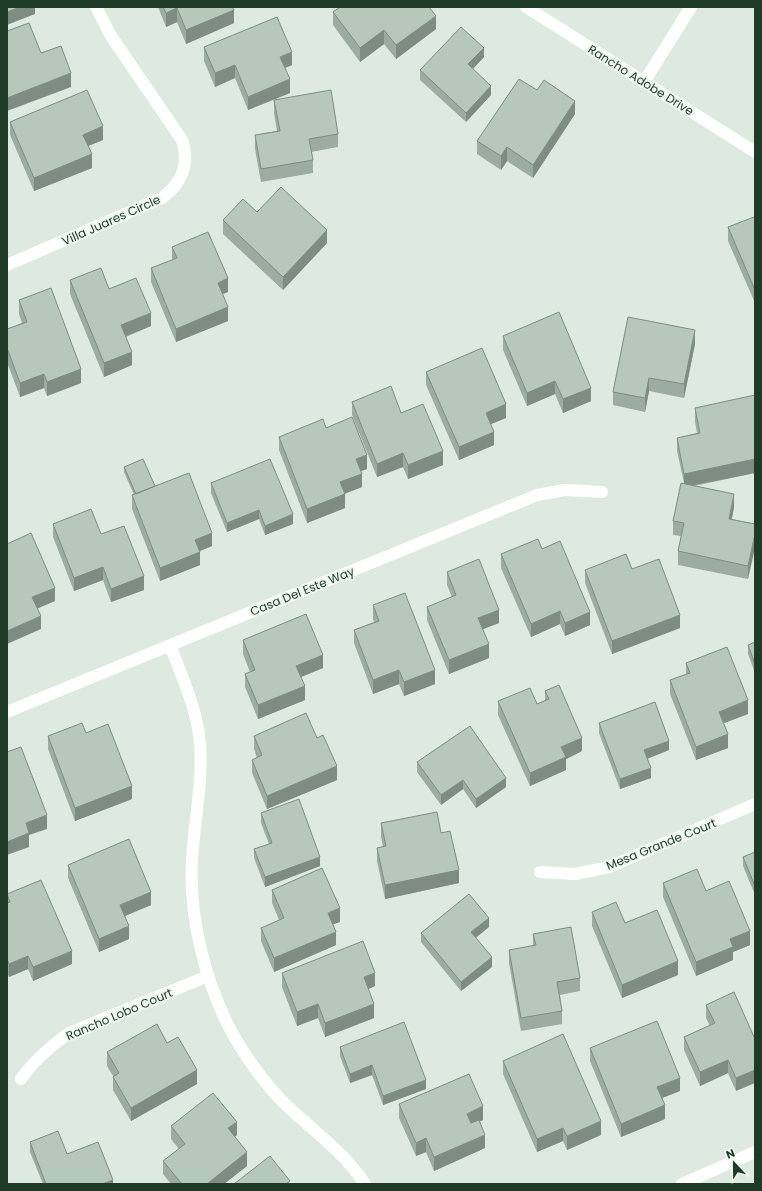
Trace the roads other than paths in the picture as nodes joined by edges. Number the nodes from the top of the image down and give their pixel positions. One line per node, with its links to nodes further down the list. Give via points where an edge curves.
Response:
1 (96, 7): 6 (street, Villa Juares Circle, via 111,36 182,140 186,152 181,178 174,189 162,198)
2 (526, 7): 4 (street, Rancho Adobe Drive)
3 (691, 7): 4 (street)
4 (644, 82): 5 (street, Rancho Adobe Drive)
5 (755, 152)
6 (7, 265)
7 (602, 492): 8 (street, Casa Del Este Way, via 565,490 537,495)
8 (170, 645): 9 (street, Casa Del Este Way); 12 (street, via 194,708 200,742 201,785 192,869 194,913)
9 (7, 712)
10 (755, 804): 11 (street, Mesa Grande Court, via 609,867 575,874)
11 (540, 872)
12 (208, 976): 13 (street, Rancho Lobo Court, via 70,1033 49,1048); 15 (street, via 229,1028 250,1062 282,1102 339,1153)
13 (21, 1079)
14 (755, 1152): 16 (street)
15 (365, 1184)
16 (682, 1184)

